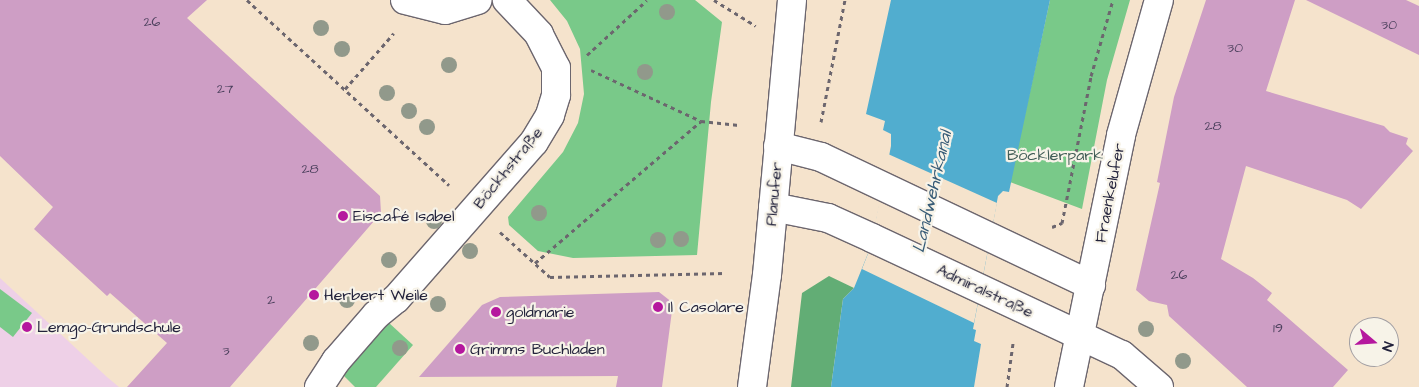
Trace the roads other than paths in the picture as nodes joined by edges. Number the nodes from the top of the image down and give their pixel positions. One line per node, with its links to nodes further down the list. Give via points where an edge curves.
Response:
1 (405, 0): 2 (street, via 445,10)
2 (478, 0)
3 (507, 0): 10 (street, Böckhstraße, via 539,34 556,68 556,95 550,115 534,142 396,299 376,315 336,361)
4 (792, 0): 6 (street, Planufer)
5 (1159, 0): 8 (street, Fraenkelufer, via 1121,135)
6 (778, 146): 7 (street, Planufer); 8 (street, via 814,154)
7 (773, 207): 9 (street, Admiralstraße, via 828,218); 11 (street, Planufer)
8 (1091, 285): 9 (street, Fraenkelufer)
9 (1080, 335): 12 (street, Fraenkelufer); 13 (street, Admiralstraße, via 1122,356)
10 (319, 387)
11 (752, 387)
12 (1069, 387)
13 (1159, 387)

